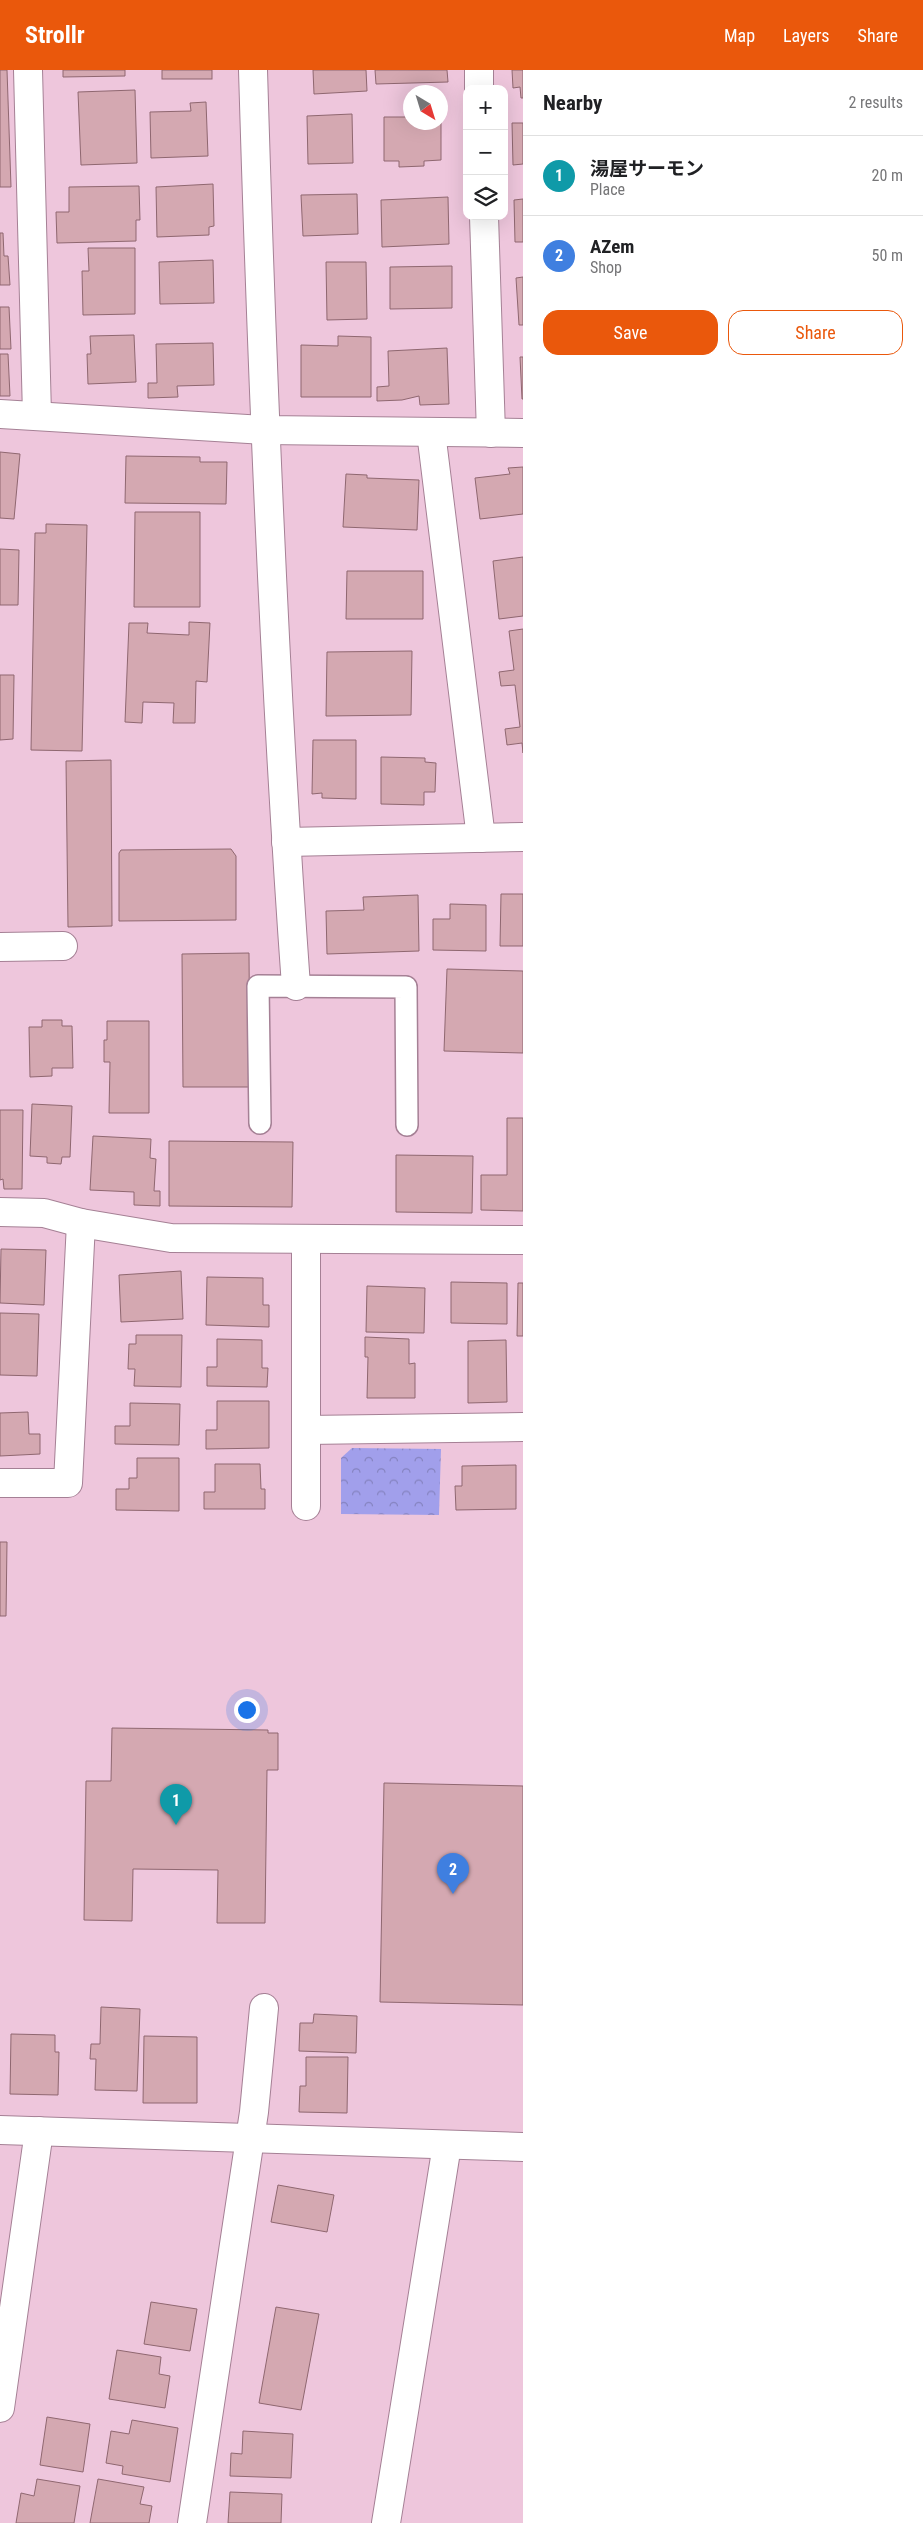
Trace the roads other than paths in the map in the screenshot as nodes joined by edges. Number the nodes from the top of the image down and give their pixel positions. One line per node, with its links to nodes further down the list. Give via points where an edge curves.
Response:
1 (28, 70): 7 (street)
2 (253, 70): 8 (street)
3 (479, 70): 4 (street)
4 (479, 85)
5 (484, 220): 10 (street)
6 (0, 414): 7 (street)
7 (37, 415): 8 (street)
8 (264, 430): 9 (street); 14 (street)
9 (431, 432): 10 (street); 13 (street)
10 (491, 433): 11 (street)
11 (523, 433)
12 (523, 837): 13 (street)
13 (481, 838): 14 (street)
14 (286, 842): 17 (street)
15 (63, 946): 16 (street)
16 (0, 947)
17 (296, 986): 18 (lane, via 258,986); 19 (lane, via 406,987)
18 (260, 1122)
19 (407, 1125)
20 (0, 1212): 21 (street, via 44,1213)
21 (81, 1223): 22 (street, via 171,1238); 26 (street, via 68,1483)
22 (306, 1239): 23 (street); 25 (street)
23 (523, 1240)
24 (523, 1427): 25 (street)
25 (306, 1430): 27 (street)
26 (0, 1483)
27 (306, 1506)
28 (264, 2008): 31 (street)
29 (0, 2130): 30 (street)
30 (39, 2131): 31 (street); 34 (street)
31 (250, 2138): 32 (street); 35 (street)
32 (447, 2145): 33 (street); 36 (street)
33 (523, 2148)
34 (0, 2408)
35 (192, 2523)
36 (386, 2523)

